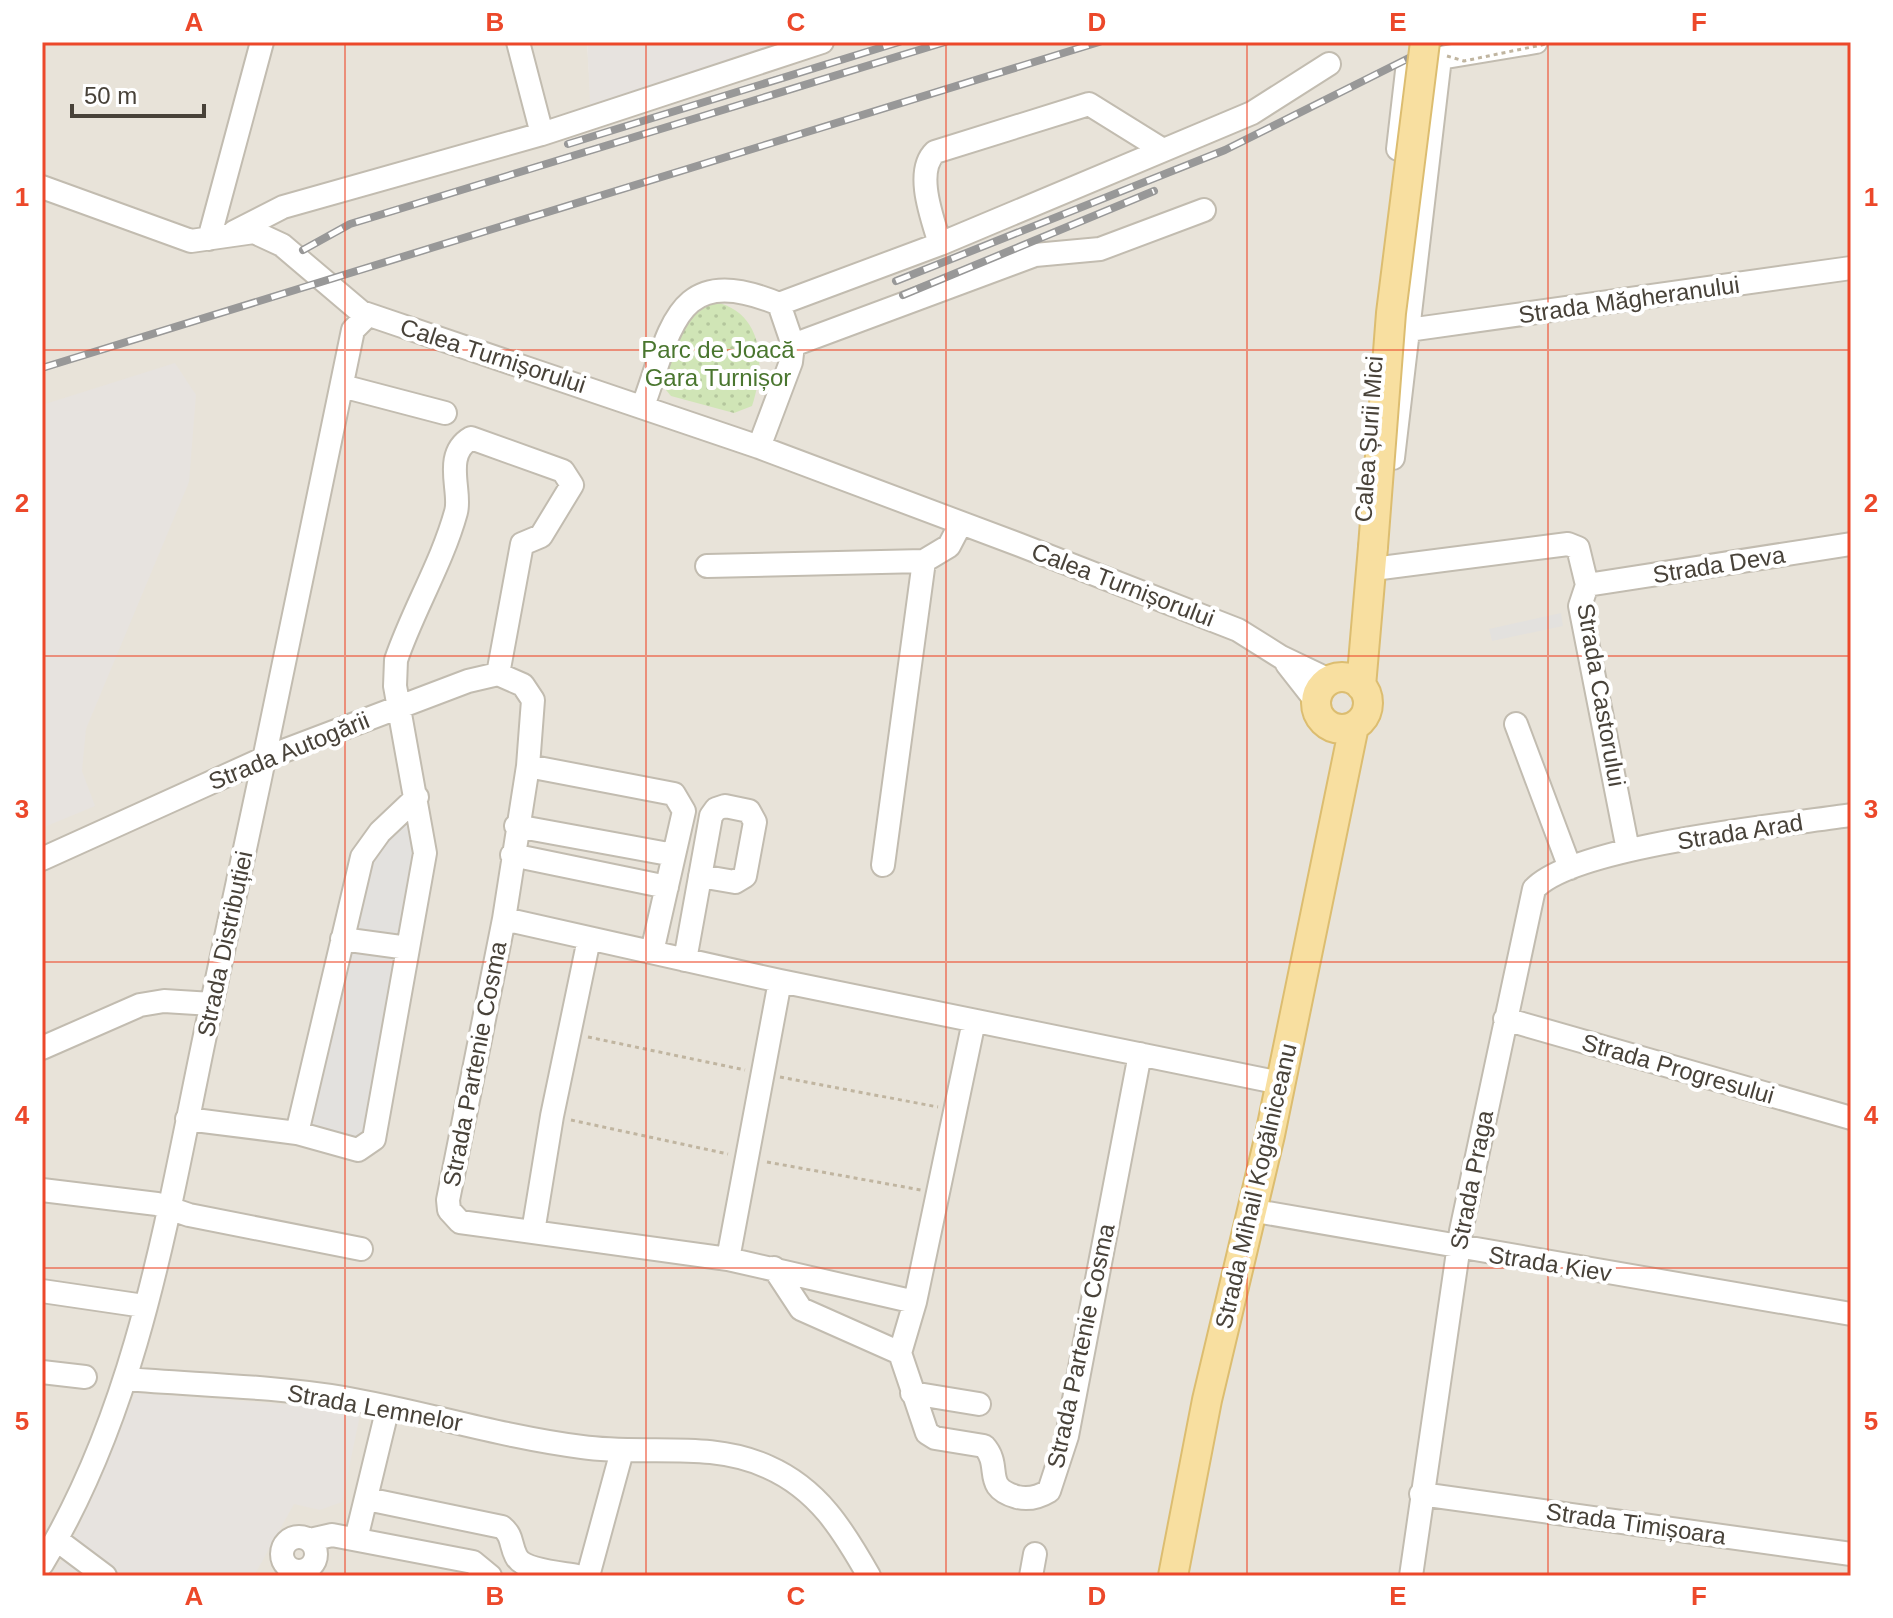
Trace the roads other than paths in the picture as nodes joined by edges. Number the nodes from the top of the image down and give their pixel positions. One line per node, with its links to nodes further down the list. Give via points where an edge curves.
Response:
1 (262, 42): 12 (street)
2 (518, 42): 7 (street)
3 (822, 42): 7 (street)
4 (1536, 42): 5 (street)
5 (1437, 49): 17 (street); 18 (street, via 1407,71); 28 (main road, bridge, via 1393,297)
6 (1329, 64): 8 (street, via 1252,113)
7 (542, 134): 11 (street, via 283,207)
8 (1163, 150): 13 (street); 13 (street, via 1089,104 935,152 926,169)
9 (42, 187): 12 (street, Calea Turnișorului, via 174,237)
10 (1204, 210): 19 (street, via 1100,249 1035,255)
11 (233, 233): 12 (street, Calea Turnișorului); 16 (street, Calea Turnișorului, via 254,232 282,245)
12 (209, 239)
13 (940, 244): 15 (street)
14 (1851, 268): 17 (street, Strada Măgheranului)
15 (779, 304): 19 (street); 21 (street, via 745,290 715,289 693,299 673,326)
16 (368, 315): 20 (street, Strada Distribuției, via 353,330); 21 (street, Calea Turnișorului)
17 (1406, 331): 18 (street, Calea Șurii Mici); 28 (street, Calea Șurii Mici)
18 (1377, 334): 28 (street, Calea Șurii Mici, via 1361,561)
19 (793, 345): 23 (street)
20 (342, 386): 22 (street); 34 (street, Strada Distribuției)
21 (643, 406): 23 (street, Calea Turnișorului)
22 (445, 413)
23 (759, 447): 24 (street, Calea Turnișorului)
24 (961, 523): 26 (street, via 943,553); 31 (street, Calea Turnișorului, via 1238,630)
25 (1851, 544): 29 (street, Strada Deva)
26 (924, 561): 27 (street); 43 (street)
27 (707, 566)
28 (1373, 573): 29 (street, Strada Castorului, via 1568,544 1582,555); 31 (main road, Calea Șurii Mici, via 1363,640)
29 (1587, 585): 39 (street, Strada Castorului, via 1580,606)
30 (498, 674): 32 (street, Strada Autogării); 32 (street, via 522,544 541,536 572,485 563,471 471,438 463,444 452,473 458,508 396,660); 35 (street, Strada Partenie Cosma, via 523,685 533,700)
31 (1339, 699): 59 (main road, Strada Mihail Kogălniceanu, via 1342,797)
32 (398, 707): 34 (street, Strada Autogării); 36 (street)
33 (1516, 724): 44 (street)
34 (265, 758): 42 (street, Strada Autogării); 54 (street, Strada Distribuției)
35 (528, 766): 38 (street, Strada Partenie Cosma); 41 (street, via 674,794 684,811)
36 (417, 797): 48 (street, via 362,857); 50 (street, via 425,853)
37 (1851, 815): 39 (street, Strada Arad)
38 (516, 826): 40 (street, Strada Partenie Cosma); 41 (street)
39 (1628, 850): 44 (street, Strada Praga)
40 (512, 855): 46 (street); 47 (street, Strada Partenie Cosma)
41 (674, 855): 46 (street)
42 (42, 859)
43 (883, 865)
44 (1570, 868): 55 (street, Strada Praga, via 1534,889)
45 (700, 876): 52 (street)
46 (667, 887): 51 (street)
47 (504, 919): 49 (street, Strada Partenie Cosma); 66 (street, Strada Partenie Cosma, via 448,1200 460,1222)
48 (342, 939): 50 (street); 62 (street)
49 (589, 939): 51 (street, Strada Partenie Cosma); 66 (street)
50 (408, 948): 62 (street, via 374,1139 358,1150)
51 (652, 952): 52 (street, Strada Partenie Cosma)
52 (685, 960): 53 (street, Strada Partenie Cosma)
53 (780, 981): 56 (street, Strada Partenie Cosma); 69 (street)
54 (212, 1004): 57 (street, via 140,1005); 61 (street, Strada Distribuției)
55 (1505, 1019): 60 (street, Strada Progresului); 68 (street, Strada Praga)
56 (974, 1021): 58 (street, Strada Partenie Cosma); 72 (street)
57 (42, 1048)
58 (1140, 1054): 59 (street, Strada Partenie Cosma); 79 (street, Strada Partenie Cosma, via 1067,1436 1049,1491 1026,1499 1004,1493 996,1486 988,1450 927,1433)
59 (1281, 1083): 65 (main road, Strada Mihail Kogălniceanu)
60 (1851, 1118)
61 (187, 1119): 62 (street); 64 (street, Strada Distribuției)
62 (297, 1133)
63 (42, 1190): 64 (street)
64 (168, 1208): 67 (street); 73 (street, Strada Distribuției)
65 (1250, 1210): 68 (street, Strada Kiev); 95 (main road, Strada Mihail Kogălniceanu)
66 (533, 1232): 69 (street, Strada Partenie Cosma)
67 (361, 1249)
68 (1458, 1249): 74 (street, Strada Kiev); 83 (street, Strada Praga)
69 (728, 1259): 70 (street, Strada Partenie Cosma)
70 (774, 1268): 72 (street, Strada Partenie Cosma); 75 (street, via 801,1309)
71 (42, 1291): 73 (street)
72 (915, 1302): 75 (street)
73 (144, 1306): 78 (street, Strada Distribuției)
74 (1851, 1314)
75 (900, 1353): 79 (street, Strada Partenie Cosma)
76 (42, 1372): 77 (street)
77 (85, 1377)
78 (126, 1379): 81 (street, Strada Lemnelor, via 311,1393); 86 (street, Strada Distribuției)
79 (912, 1393): 80 (street)
80 (979, 1404)
81 (388, 1407): 82 (street, Strada Lemnelor, via 539,1440); 84 (street)
82 (622, 1451): 93 (street); 94 (street, Strada Lemnelor, via 712,1451 767,1466 826,1509)
83 (1421, 1494): 87 (street, Strada Timișoara); 96 (street, Strada Praga)
84 (367, 1499): 85 (street); 92 (street, via 502,1527 510,1533 522,1563)
85 (356, 1539): 89 (street, via 332,1535 310,1540 316,1551 314,1564); 91 (street, via 473,1562)
86 (57, 1540): 88 (street, Strada Distribuției); 90 (street)
87 (1851, 1554)
88 (42, 1564)
89 (287, 1572)
90 (105, 1576)
91 (490, 1576)
92 (577, 1576)
93 (588, 1576)
94 (869, 1576)
95 (1173, 1576)
96 (1411, 1576)

